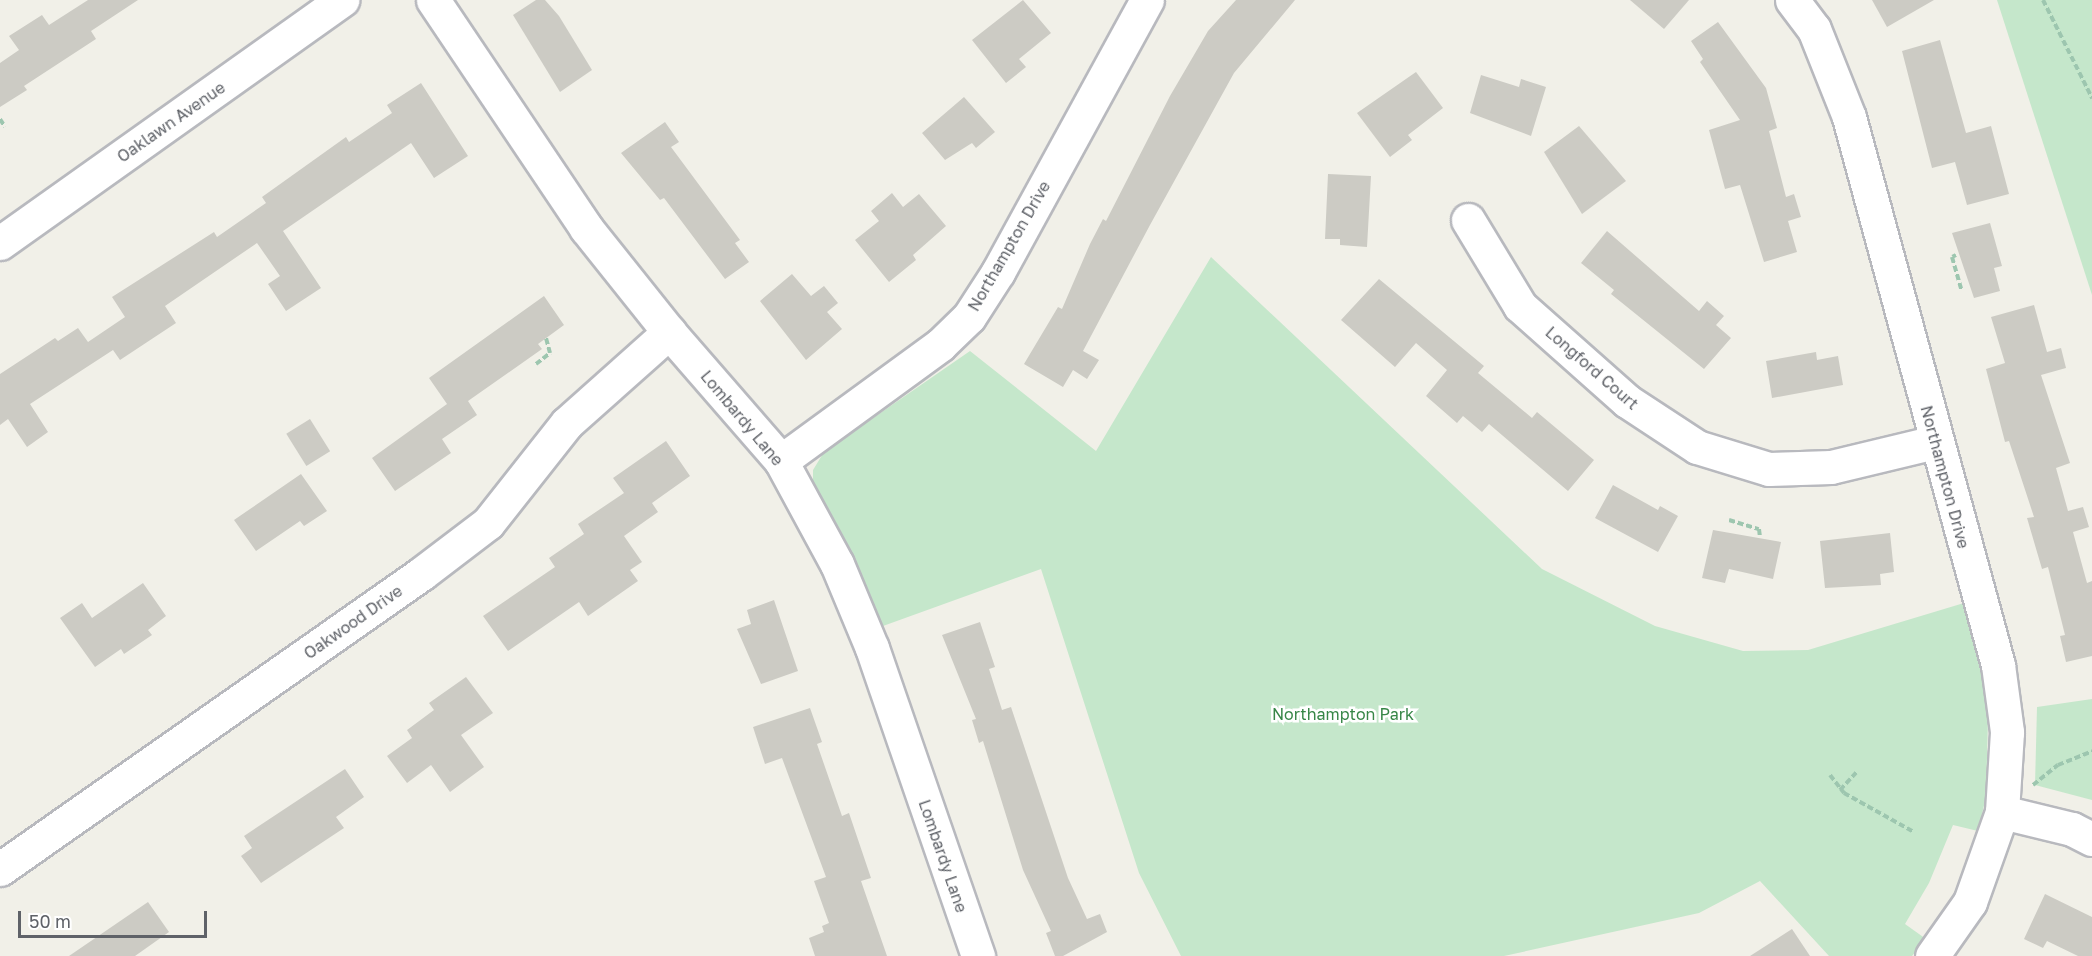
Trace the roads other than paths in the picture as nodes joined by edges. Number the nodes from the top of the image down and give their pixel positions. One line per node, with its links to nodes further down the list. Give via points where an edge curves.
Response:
1 (342, 0): 6 (street, Oaklawn Avenue)
2 (433, 0): 7 (street, Lombardy Lane, via 586,228)
3 (1147, 0): 9 (street, Northampton Drive, via 998,272 969,317 940,345)
4 (1792, 0): 8 (street, Northampton Drive, via 1814,29 1849,117)
5 (1468, 220): 8 (street, Longford Court, via 1520,306 1627,401 1697,447 1769,469 1830,467)
6 (0, 243)
7 (669, 332): 9 (street, Lombardy Lane); 12 (street, Oakwood Drive, via 567,423 488,523)
8 (1935, 442): 10 (street, Northampton Drive, via 1998,665 2007,732)
9 (781, 461): 13 (street, Lombardy Lane, via 837,564 872,648)
10 (2002, 812): 11 (street, via 2072,829); 14 (street, Northampton Drive, via 1970,902)
11 (2092, 838)
12 (0, 869)
13 (978, 956)
14 (1932, 956)

